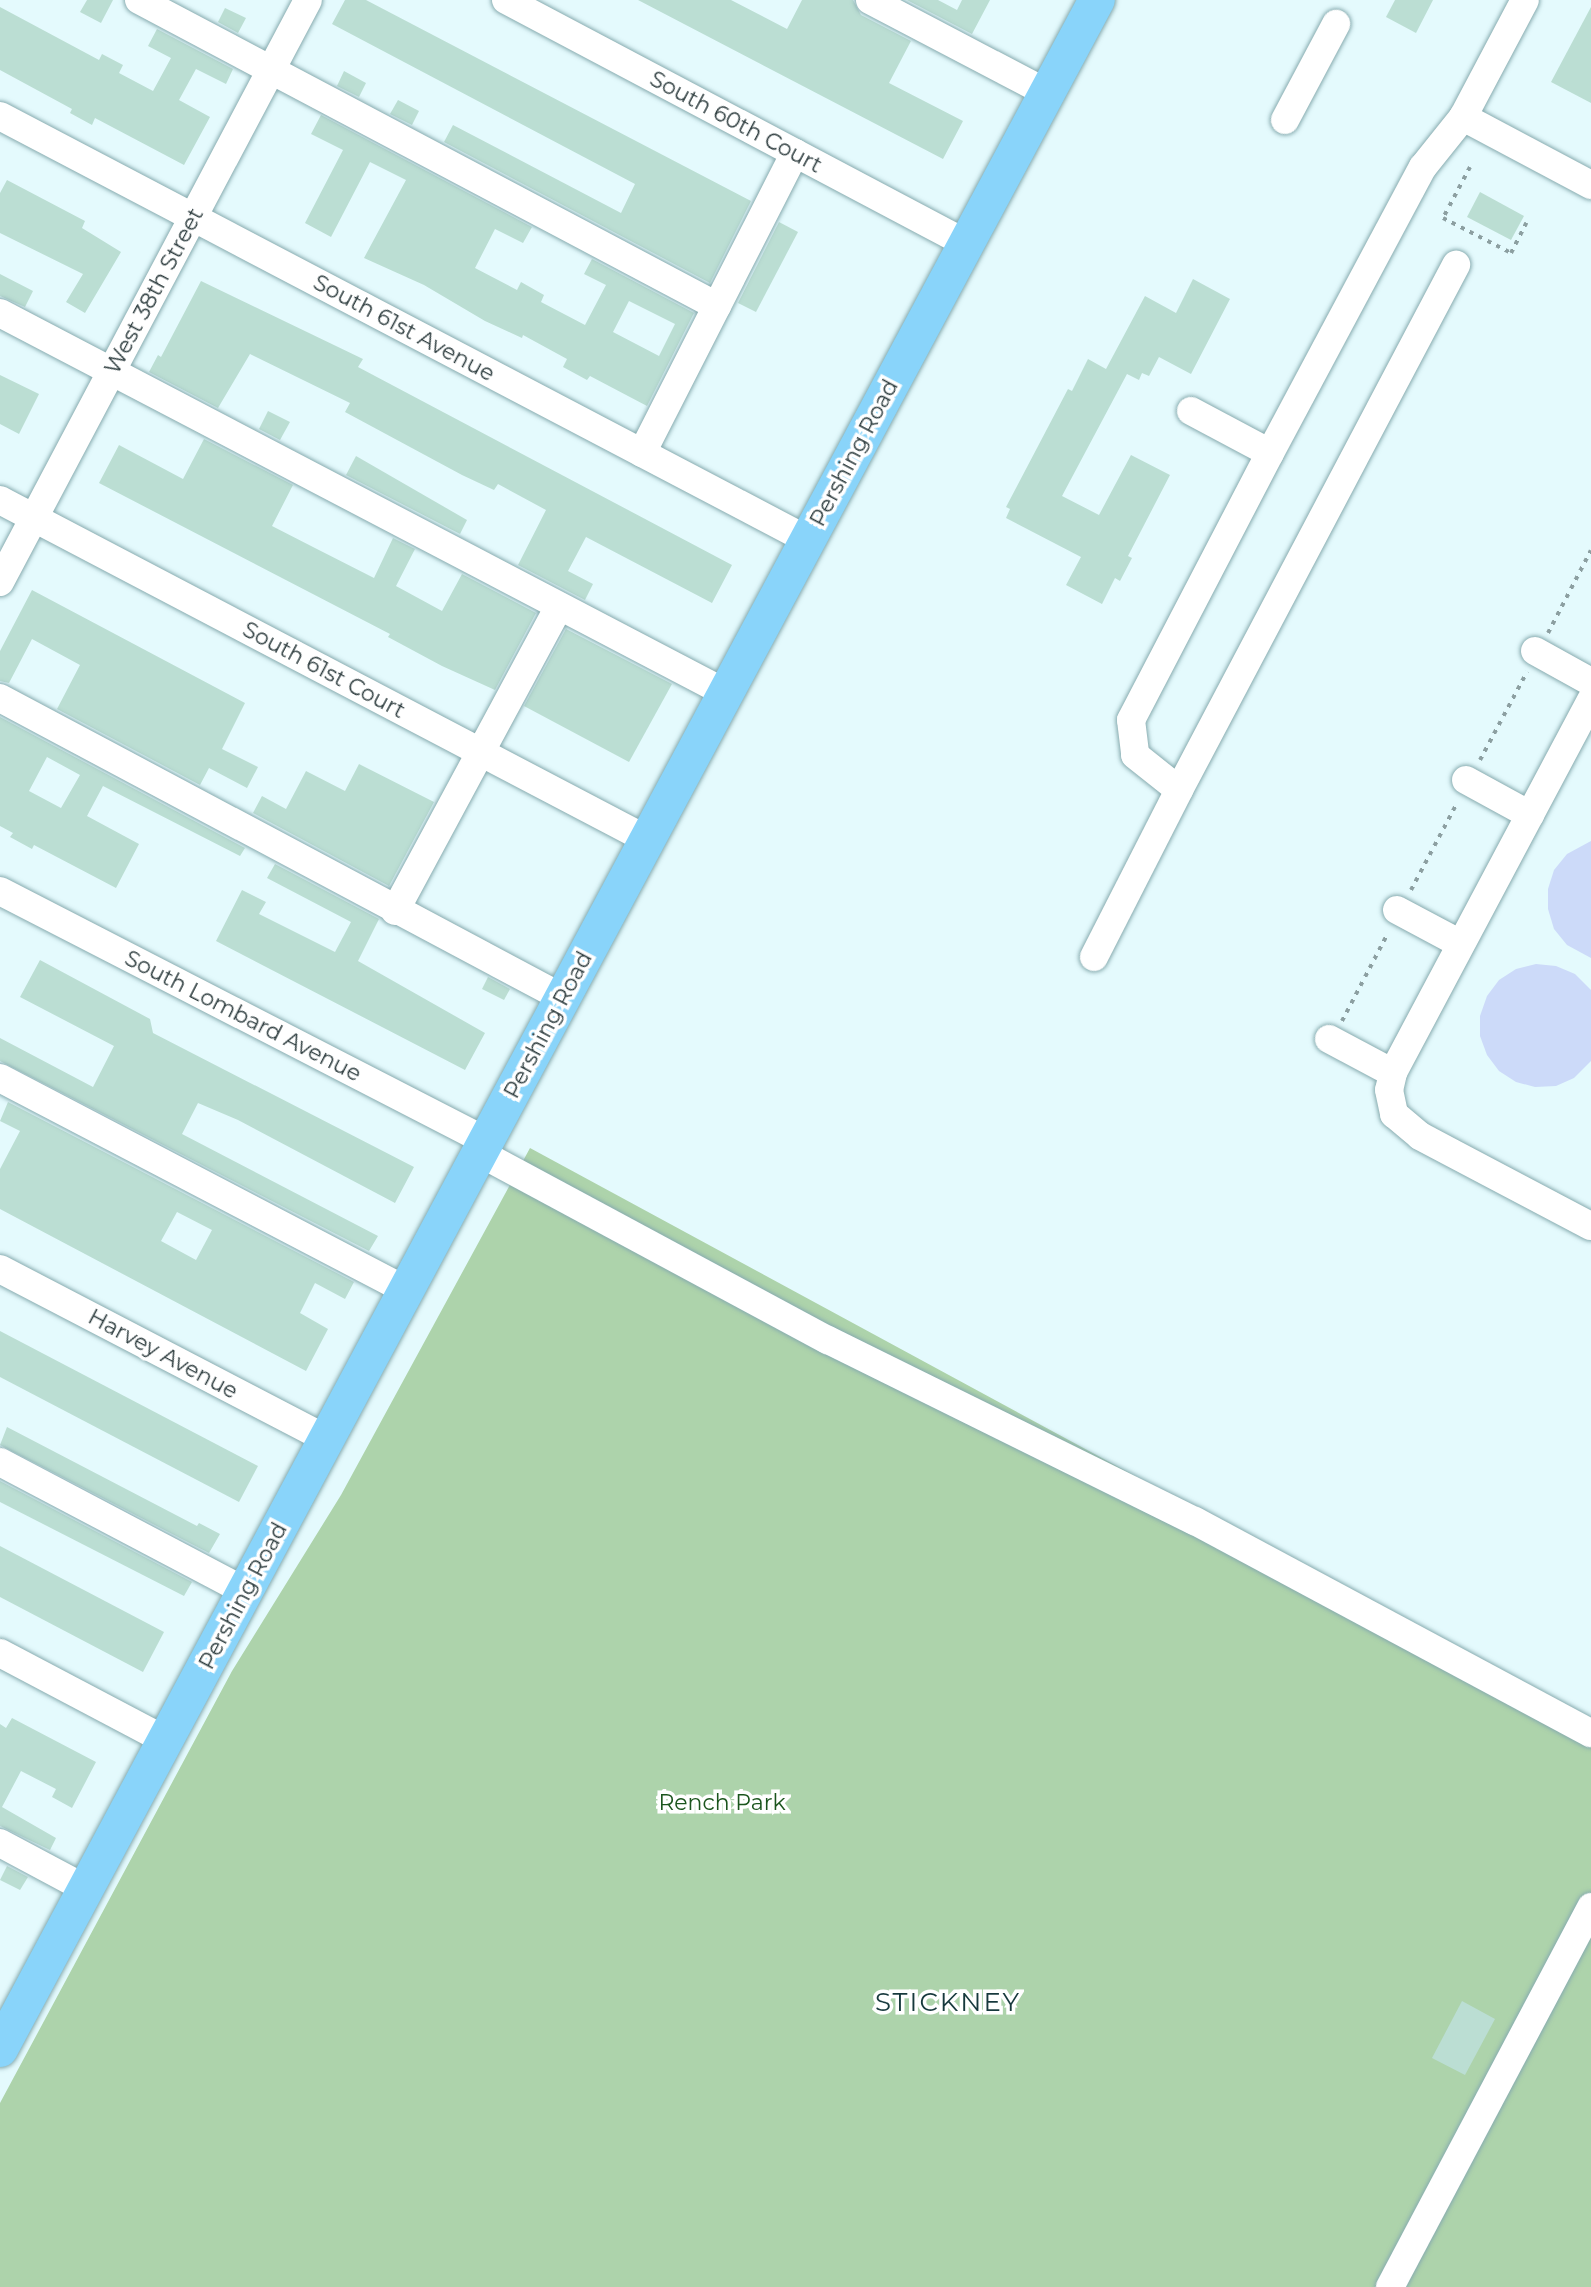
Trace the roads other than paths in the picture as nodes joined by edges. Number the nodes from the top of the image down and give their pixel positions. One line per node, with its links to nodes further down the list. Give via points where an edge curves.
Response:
1 (139, 0): 8 (street)
2 (308, 0): 8 (street, West 38th Street)
3 (506, 0): 13 (street, South 60th Court)
4 (870, 0): 9 (street)
5 (1097, 0): 9 (main road, Pershing Road)
6 (1525, 0): 11 (street)
7 (1336, 24): 12 (street)
8 (271, 70): 15 (street, West 38th Street); 18 (street)
9 (1047, 93): 16 (main road, Pershing Road)
10 (0, 116): 15 (street, South 61st Avenue)
11 (1463, 117): 14 (street); 23 (street, via 1423,167)
12 (1285, 120)
13 (795, 153): 16 (street, South 60th Court); 18 (street)
14 (1591, 185)
15 (193, 217): 20 (street, West 38th Street); 22 (street, South 61st Avenue)
16 (967, 244): 26 (main road, Pershing Road)
17 (1456, 265): 36 (street)
18 (717, 306): 22 (street)
19 (0, 313): 20 (street)
20 (111, 371): 25 (street, West 38th Street); 28 (street)
21 (1191, 411): 23 (street)
22 (642, 453): 26 (street, South 61st Avenue)
23 (1270, 453): 36 (street, via 1131,720 1135,755)
24 (0, 500): 25 (street, South 61st Court)
25 (34, 518): 27 (street, West 38th Street); 34 (street, South 61st Court)
26 (808, 540): 31 (main road, Pershing Road)
27 (0, 582)
28 (559, 606): 31 (street); 34 (street)
29 (1537, 652): 30 (street)
30 (1591, 682)
31 (726, 693): 38 (main road, Pershing Road)
32 (0, 698): 40 (street)
33 (1591, 700): 37 (street)
34 (480, 752): 38 (street, South 61st Court); 40 (street)
35 (1469, 781): 37 (street)
36 (1179, 790): 43 (street)
37 (1530, 815): 42 (street)
38 (648, 840): 44 (main road, Pershing Road)
39 (0, 891): 48 (street, South Lombard Avenue)
40 (395, 911): 44 (street)
41 (1399, 911): 42 (street)
42 (1461, 944): 46 (street)
43 (1094, 957)
44 (563, 998): 48 (main road, Pershing Road)
45 (1334, 1034): 46 (street)
46 (1393, 1073): 49 (street, via 1389,1090 1394,1114 1420,1136)
47 (0, 1078): 51 (street)
48 (483, 1147): 51 (main road, Pershing Road); 56 (street, South Lombard Avenue, via 828,1340 1195,1521)
49 (1591, 1226)
50 (0, 1269): 52 (street, Harvey Avenue)
51 (406, 1290): 52 (main road, Pershing Road)
52 (326, 1439): 54 (main road, Pershing Road)
53 (0, 1462): 54 (street)
54 (245, 1591): 57 (main road, Pershing Road)
55 (0, 1653): 57 (street)
56 (1591, 1733)
57 (165, 1740): 59 (main road, Pershing Road)
58 (0, 1843): 59 (street)
59 (86, 1889): 61 (main road, Pershing Road)
60 (1591, 1907): 62 (street)
61 (1, 2043)
62 (1390, 2287)

